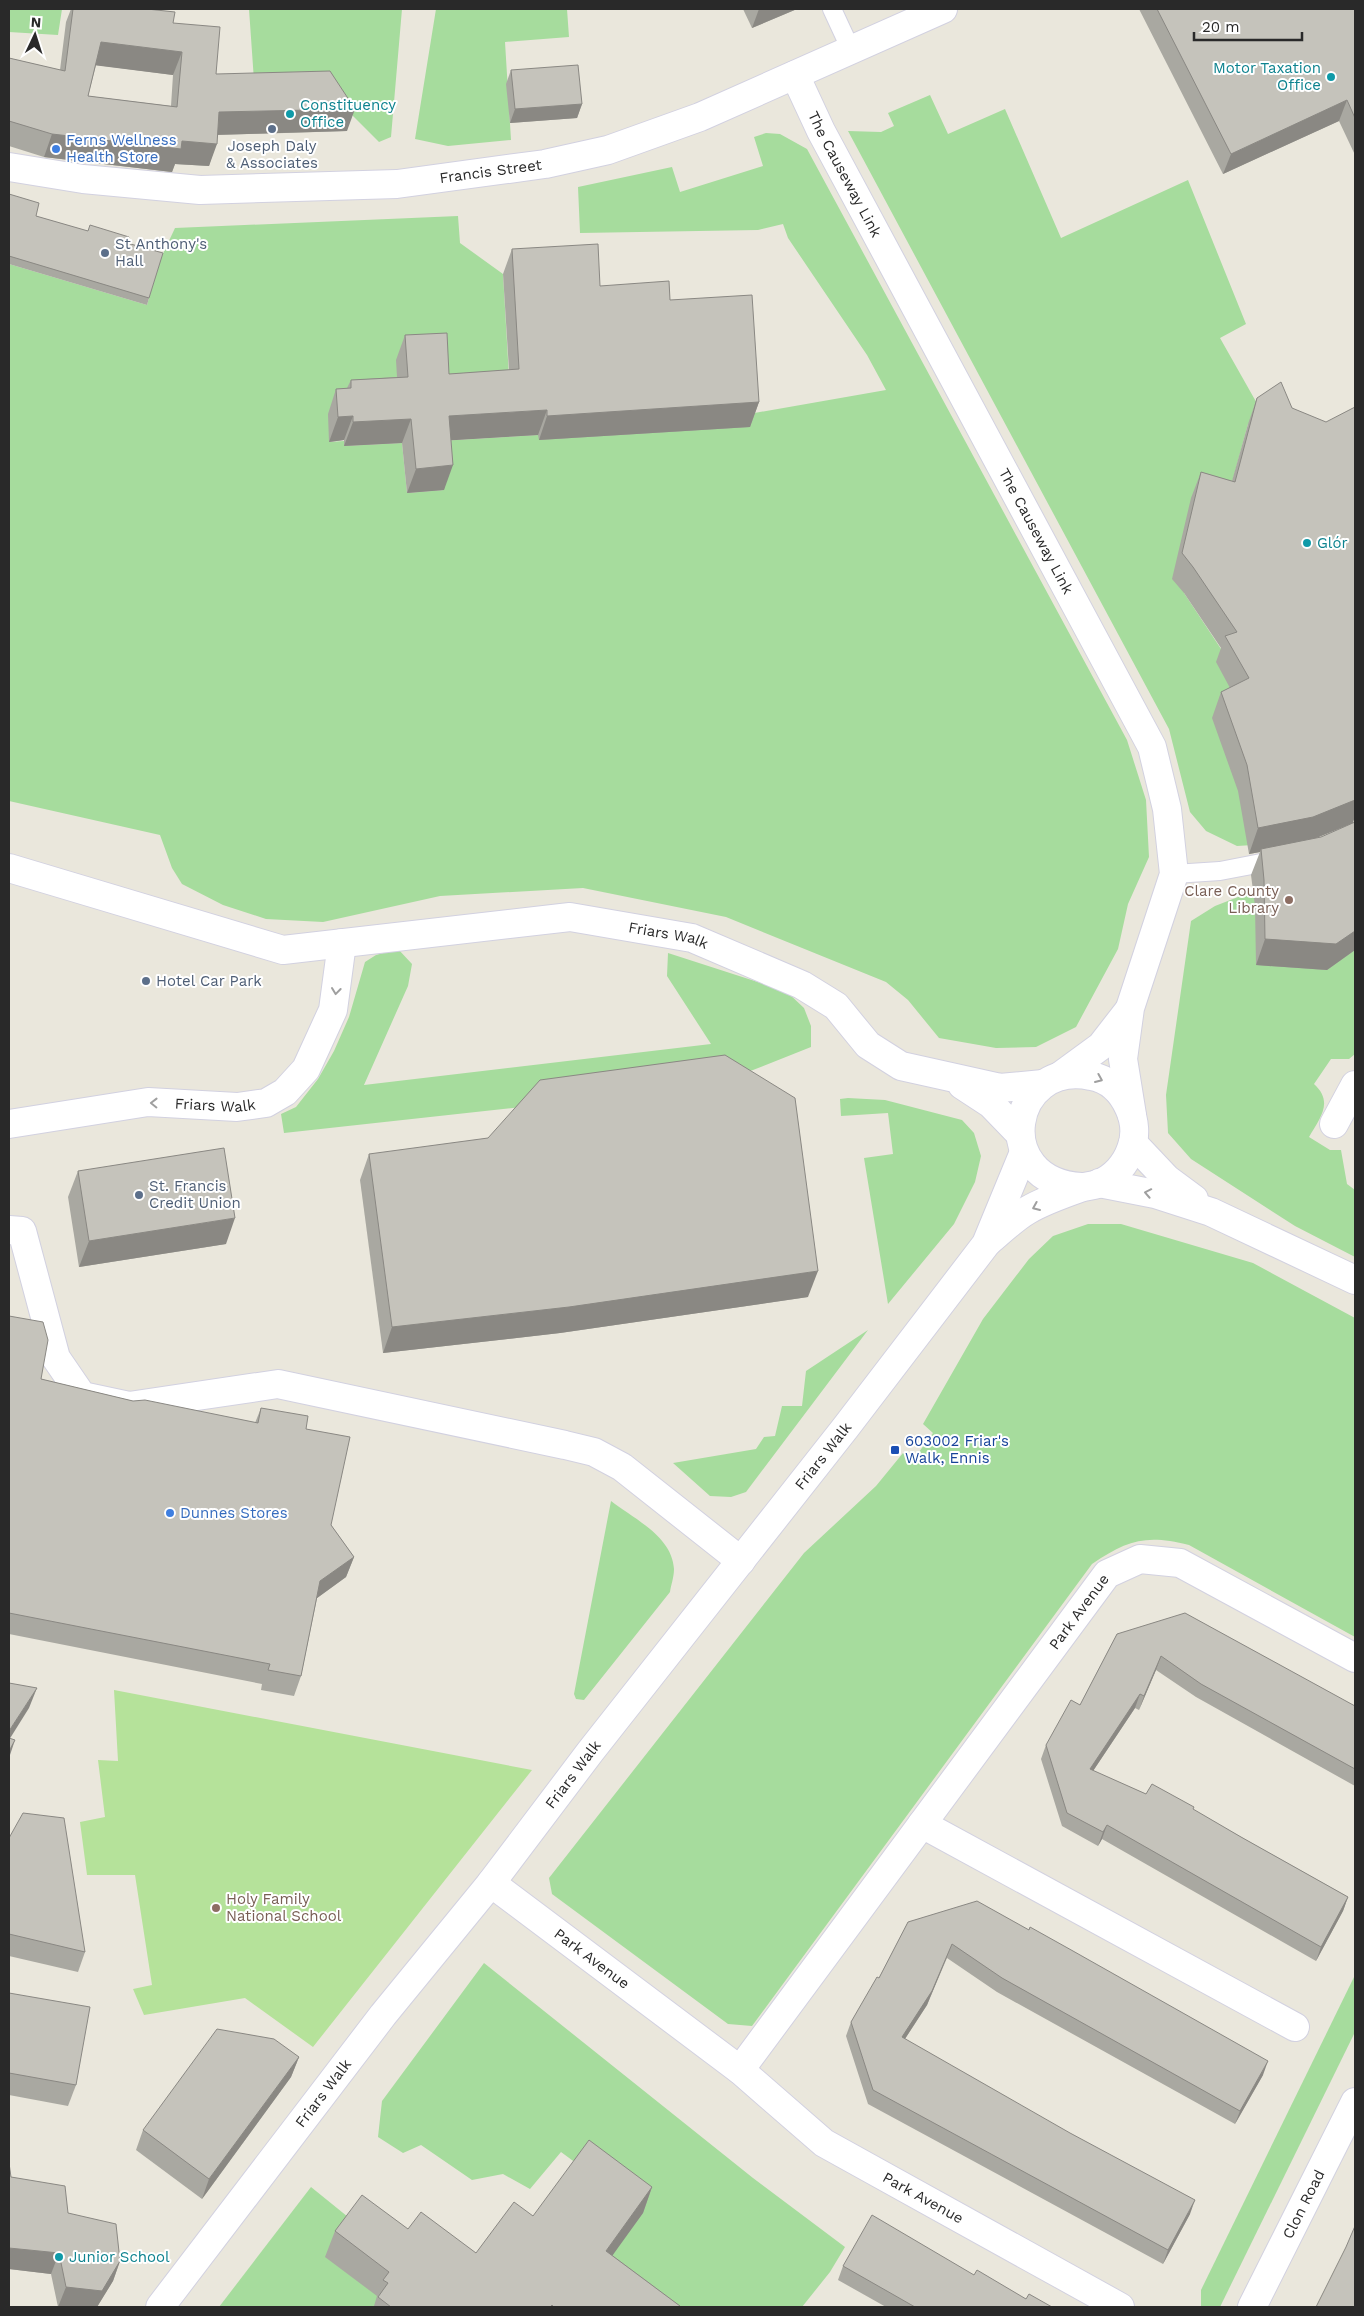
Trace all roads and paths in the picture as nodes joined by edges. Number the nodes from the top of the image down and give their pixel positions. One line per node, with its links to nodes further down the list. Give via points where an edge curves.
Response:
1 (832, 9): 3 (lane)
2 (943, 9): 3 (street, Francis Street)
3 (851, 50): 4 (street, Francis Street)
4 (795, 75): 5 (street, Francis Street, via 700,117 608,150 545,164 397,184 200,190 82,180); 8 (street, The Causeway Link, via 814,117 1152,747 1167,809)
5 (9, 167)
6 (1298, 856): 8 (lane, via 1220,871)
7 (9, 868): 9 (street, Friars Walk, via 283,950)
8 (1174, 874): 10 (street, The Causeway Link)
9 (342, 943): 11 (street, Friars Walk, via 570,917 692,938 802,985 836,1006 868,1045 901,1066); 15 (street, Friars Walk, one-way to 15, via 333,1010 306,1069 285,1092 266,1103 237,1108 148,1102)
10 (1130, 1008): 12 (street, The Causeway Link, via 1101,1046); 14 (street, The Causeway Link, via 1123,1059)
11 (955, 1080): 12 (street, Friars Walk, via 1000,1088); 17 (street, Friars Walk, via 991,1104)
12 (1051, 1080): 14 (street, one-way to 14, via 1078,1073 1096,1077 1112,1085 1125,1098); 17 (street, via 1030,1098 1022,1114)
13 (1355, 1085): 16 (street)
14 (1132, 1115): 18 (street)
15 (9, 1124)
16 (1334, 1124)
17 (1022, 1143): 19 (street, via 1033,1167 1046,1179 1063,1186); 22 (street, Friars Walk)
18 (1133, 1143): 19 (street, via 1121,1167); 20 (street, via 1168,1179)
19 (1090, 1185): 20 (street, one-way to 19, via 1155,1194); 22 (street, Friars Walk, one-way to 22, via 1027,1211)
20 (1211, 1212): 23 (street)
21 (9, 1230): 24 (street, via 22,1231 56,1358 82,1396 128,1406 278,1384 594,1452 622,1467)
22 (986, 1244): 24 (street, Friars Walk)
23 (1355, 1280)
24 (741, 1561): 27 (street, Friars Walk)
25 (1355, 1658): 26 (street, Park Avenue, via 1180,1563 1140,1559 1107,1574)
26 (922, 1824): 28 (street); 29 (street, Park Avenue)
27 (491, 1883): 29 (street, Park Avenue); 31 (street, Friars Walk, via 383,2014)
28 (1295, 2027)
29 (740, 2070): 32 (street, Park Avenue, via 824,2144)
30 (1355, 2102): 33 (street, Clon Road)
31 (160, 2307)
32 (1120, 2307)
33 (1252, 2307)

